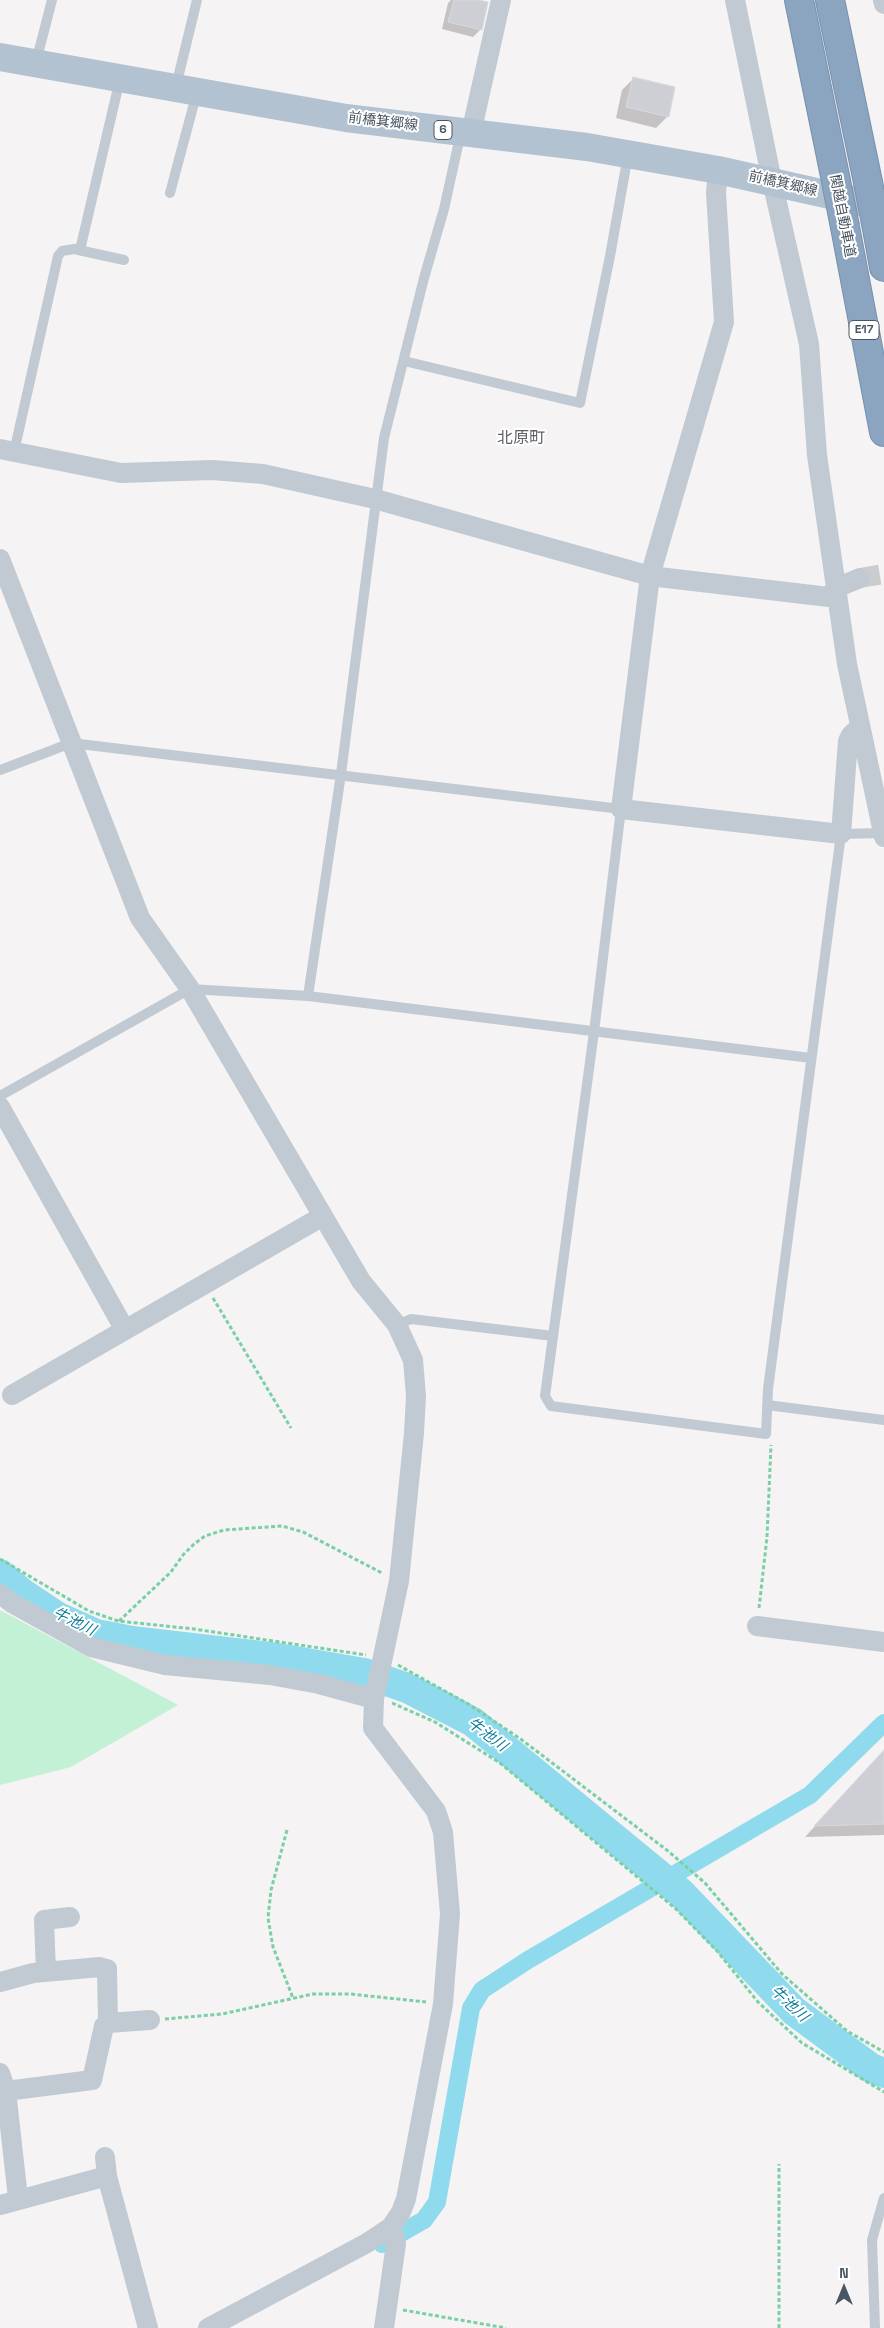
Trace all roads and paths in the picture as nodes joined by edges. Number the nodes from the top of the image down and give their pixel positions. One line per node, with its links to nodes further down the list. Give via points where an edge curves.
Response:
1 (52, 0): 10 (lane)
2 (197, 0): 12 (lane)
3 (501, 0): 13 (street)
4 (736, 0): 16 (street)
5 (799, 0): 23 (highway, 関越自動車道 / E17, bridge)
6 (830, 0): 21 (highway, bridge)
7 (883, 0): 8 (street)
8 (884, 4)
9 (0, 57): 10 (main road, 前橋箕郷線 / 6)
10 (36, 63): 11 (main road, 前橋箕郷線 / 6)
11 (120, 78): 12 (main road, 前橋箕郷線 / 6); 19 (lane)
12 (186, 89): 13 (main road, 前橋箕郷線 / 6, via 346,118); 17 (lane)
13 (466, 132): 14 (main road, 前橋箕郷線 / 6); 22 (lane)
14 (628, 154): 15 (main road, 前橋箕郷線 / 6); 22 (lane, via 580,403)
15 (718, 170): 16 (main road, 前橋箕郷線 / 6); 27 (street, via 716,193 724,322)
16 (772, 181): 18 (main road, 前橋箕郷線 / 6); 29 (street, via 809,344 817,455)
17 (170, 193)
18 (884, 207)
19 (80, 250): 20 (lane); 24 (lane, via 67,249 58,256)
20 (124, 260)
21 (884, 268)
22 (404, 361): 25 (lane, via 384,438)
23 (884, 432)
24 (7, 450): 25 (street, via 121,473 212,470 263,474)
25 (375, 499): 27 (street); 33 (lane)
26 (0, 559): 31 (street)
27 (650, 576): 29 (street, via 829,597); 34 (street)
28 (860, 578): 29 (street)
29 (836, 588): 30 (street)
30 (859, 728): 35 (street, via 848,741); 36 (street)
31 (71, 743): 32 (lane); 33 (lane); 37 (street, via 140,918)
32 (0, 770)
33 (341, 774): 34 (lane); 38 (lane)
34 (621, 809): 35 (street); 39 (lane)
35 (841, 834): 36 (lane); 40 (lane)
36 (884, 835)
37 (190, 989): 38 (lane); 41 (lane); 43 (street)
38 (308, 996): 39 (lane)
39 (594, 1032): 40 (lane); 47 (lane)
40 (811, 1058): 49 (lane)
41 (0, 1096)
42 (0, 1108): 46 (street)
43 (323, 1216): 44 (street); 45 (street, via 361,1281)
44 (204, 1284): 46 (street); 51 (path)
45 (397, 1325): 47 (lane, via 411,1319); 54 (street, via 413,1360 416,1396)
46 (125, 1330): 48 (street)
47 (553, 1336): 52 (lane, via 545,1396 550,1406)
48 (12, 1395)
49 (767, 1406): 50 (lane); 52 (lane)
50 (884, 1420)
51 (291, 1428)
52 (766, 1434): 57 (path, via 772,1441 767,1537)
53 (0, 1559): 56 (path, via 89,1611)
54 (399, 1581): 56 (path, via 303,1532 282,1526 224,1530 194,1544 172,1572); 59 (street)
55 (0, 1594): 60 (street, via 91,1647 165,1665 270,1675)
56 (118, 1621): 59 (path, via 194,1629)
57 (757, 1626): 58 (street)
58 (884, 1642)
59 (383, 1660): 60 (street); 69 (path, via 470,1705 668,1851 705,1882 782,1974 847,2031)
60 (375, 1695): 66 (street, via 373,1728 436,1811 442,1832 450,1914); 71 (path, via 416,1712 500,1763 676,1909 718,1952 758,2002 802,2043)
61 (287, 1830): 65 (path, via 271,1890 268,1918 273,1947)
62 (70, 1917): 63 (street, via 44,1920)
63 (46, 1972): 64 (street); 68 (street, via 106,1969)
64 (0, 1982)
65 (292, 1998): 66 (path, via 331,1994); 67 (path, via 222,2014)
66 (443, 2004): 75 (street, via 406,2199)
67 (150, 2020): 68 (street)
68 (108, 2023): 70 (street, via 104,2026 92,2080)
69 (884, 2052)
70 (3, 2082): 74 (street)
71 (884, 2092)
72 (779, 2164): 81 (path)
73 (884, 2198): 82 (lane, via 872,2240)
74 (9, 2201): 77 (street, via 106,2166)
75 (391, 2227): 76 (street, via 396,2244); 78 (street)
76 (388, 2307): 79 (street); 80 (path)
77 (148, 2328)
78 (208, 2328)
79 (384, 2328)
80 (506, 2328)
81 (778, 2328)
82 (875, 2328)

